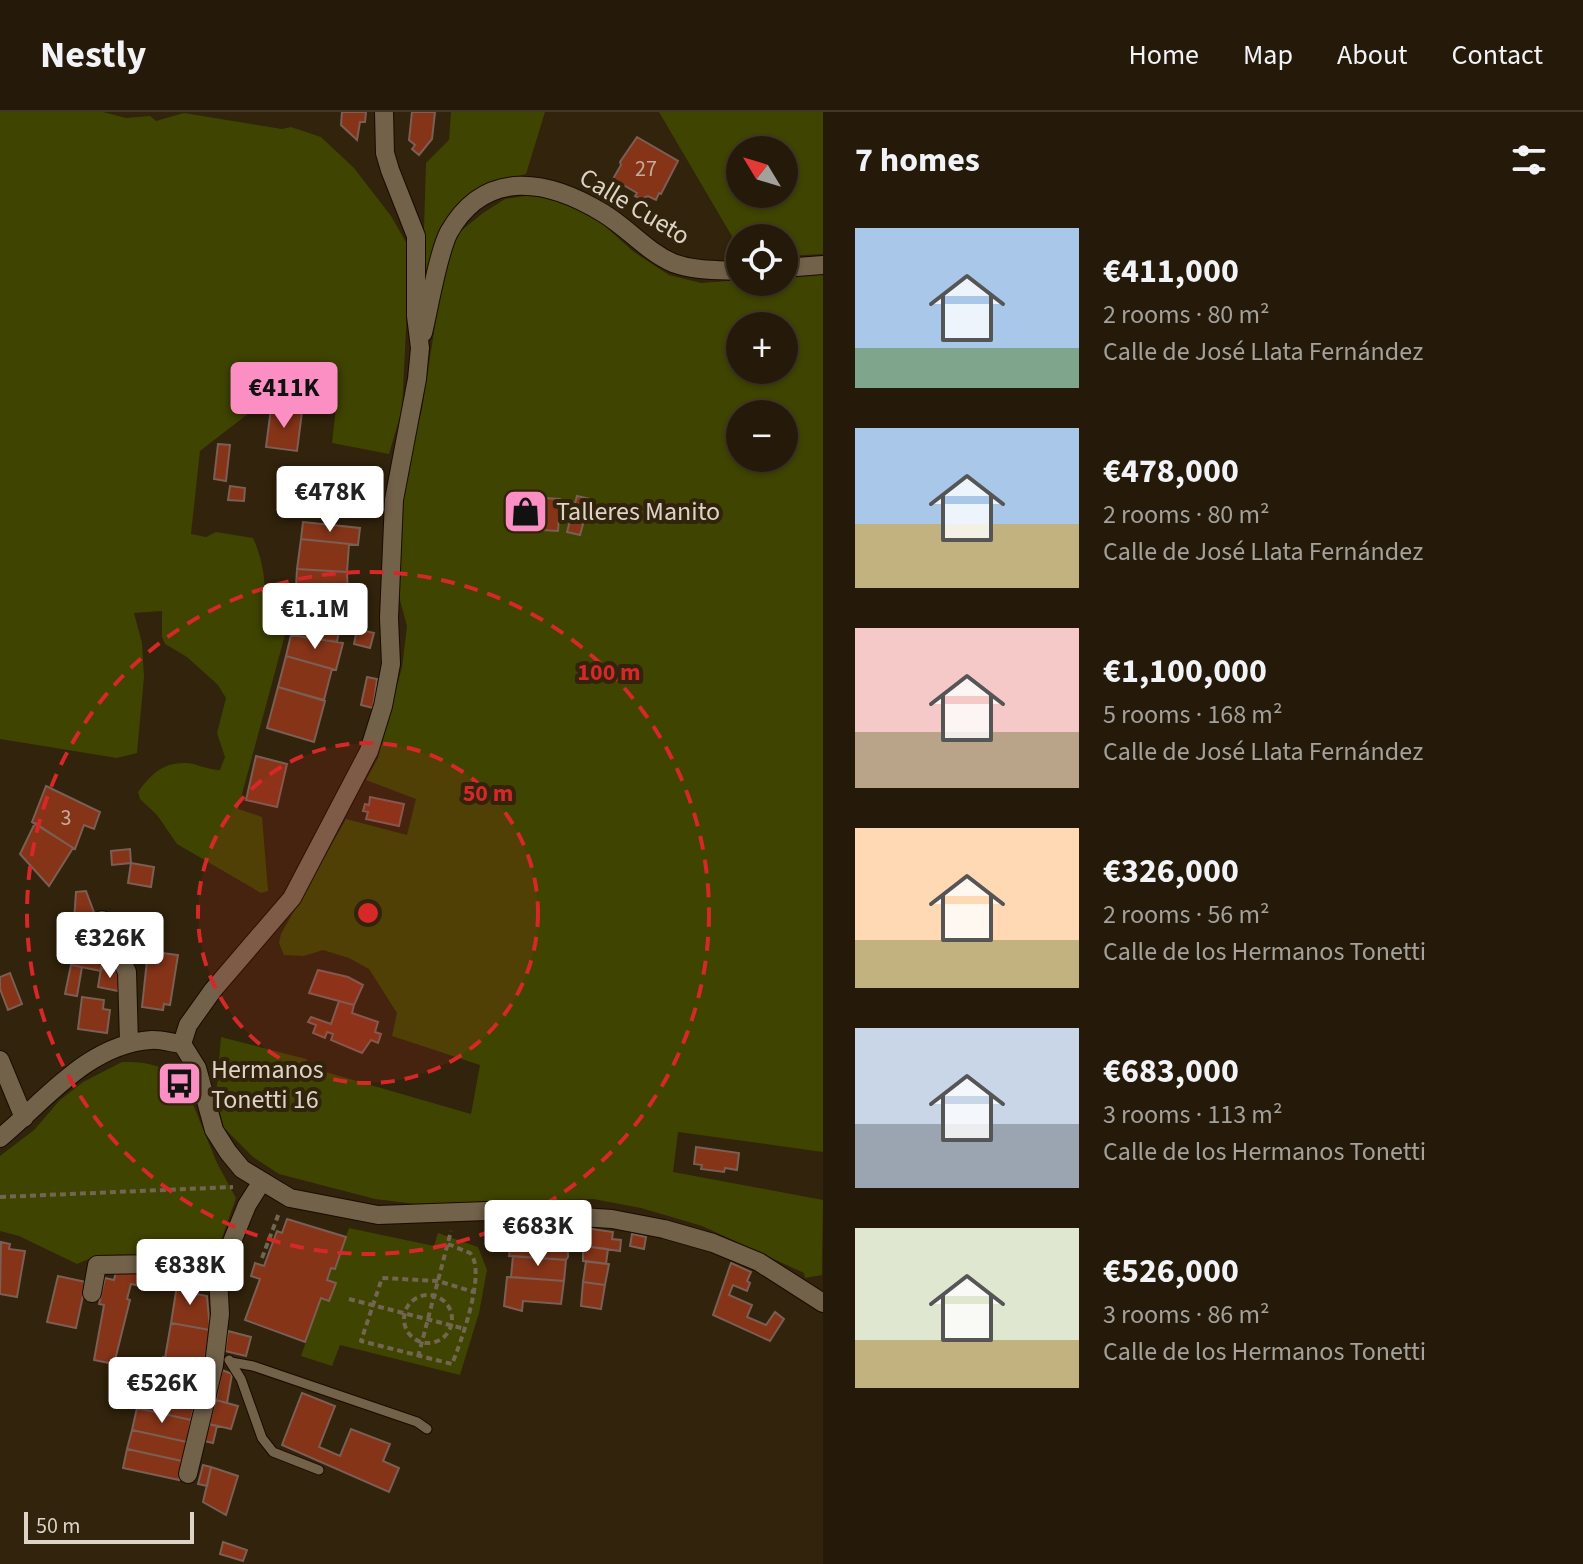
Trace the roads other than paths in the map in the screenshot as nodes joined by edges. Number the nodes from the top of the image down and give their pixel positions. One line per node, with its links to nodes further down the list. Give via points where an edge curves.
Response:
1 (384, 112): 5 (street, via 385,153 416,236)
2 (823, 265): 3 (street)
3 (798, 267)
4 (726, 271): 5 (street, Calle Cueto, via 674,263 562,191 534,186 491,191 474,202 448,235)
5 (420, 348): 8 (street, via 394,500 391,664 369,751 292,898 213,990 188,1025)
6 (102, 920): 7 (street, via 127,972)
7 (129, 1043): 8 (street, via 153,1039); 10 (street, via 68,1077)
8 (182, 1044): 12 (street, via 197,1068 214,1130)
9 (0, 1060): 10 (street)
10 (24, 1118): 11 (street)
11 (0, 1138)
12 (255, 1178): 13 (street); 15 (street, via 285,1196 378,1215 487,1211 582,1216 664,1229 759,1262)
13 (218, 1276): 14 (street, via 155,1264 97,1265); 16 (street)
14 (92, 1293)
15 (823, 1303)
16 (223, 1357): 17 (lane); 18 (lane, via 241,1379 267,1447); 19 (street)
17 (427, 1429)
18 (319, 1470)
19 (188, 1474)

